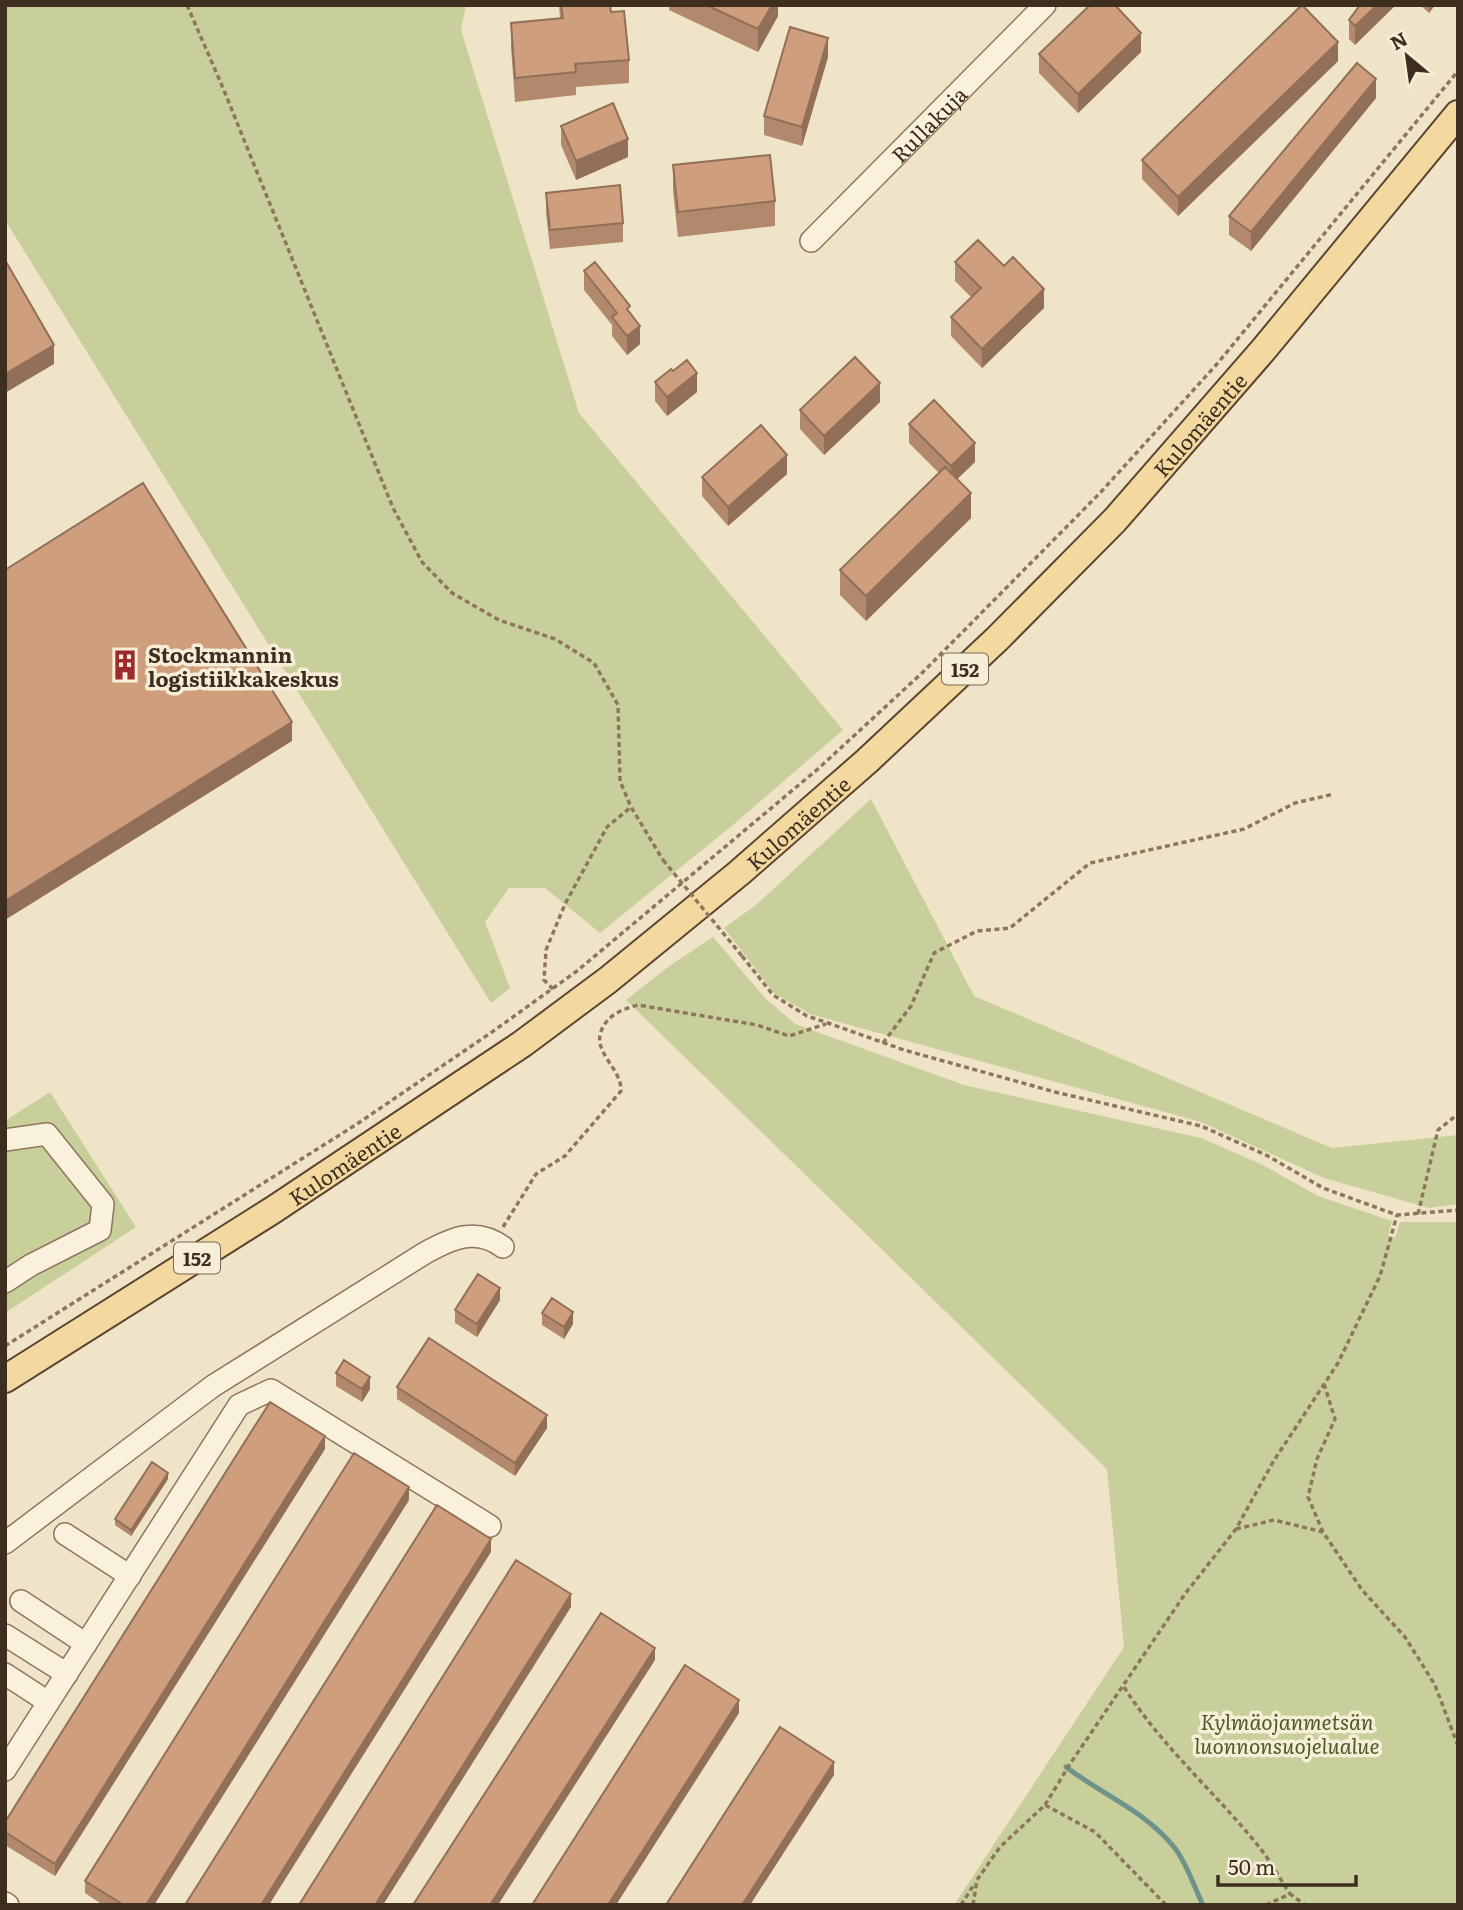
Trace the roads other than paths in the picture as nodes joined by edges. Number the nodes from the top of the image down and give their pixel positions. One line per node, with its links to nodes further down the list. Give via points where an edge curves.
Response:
1 (1045, 5): 3 (street, Rullakuja)
2 (1458, 114): 7 (main road, Kulomäentie / 152, via 1124,510 1006,630 739,873 608,981 522,1044 376,1143)
3 (811, 241)
4 (5, 1140): 6 (street, via 47,1133 103,1204 100,1230)
5 (499, 1244): 10 (street, via 475,1234 452,1238 425,1252 213,1386)
6 (5, 1282)
7 (5, 1379)
8 (490, 1526): 11 (street, via 271,1390 239,1405)
9 (65, 1534): 11 (street)
10 (5, 1543)
11 (130, 1576): 14 (street)
12 (21, 1601): 14 (street)
13 (5, 1634): 16 (street)
14 (86, 1644): 16 (street)
15 (5, 1674): 17 (street)
16 (66, 1674): 17 (street)
17 (48, 1702): 18 (street)
18 (14, 1738): 19 (street)
19 (5, 1770)

